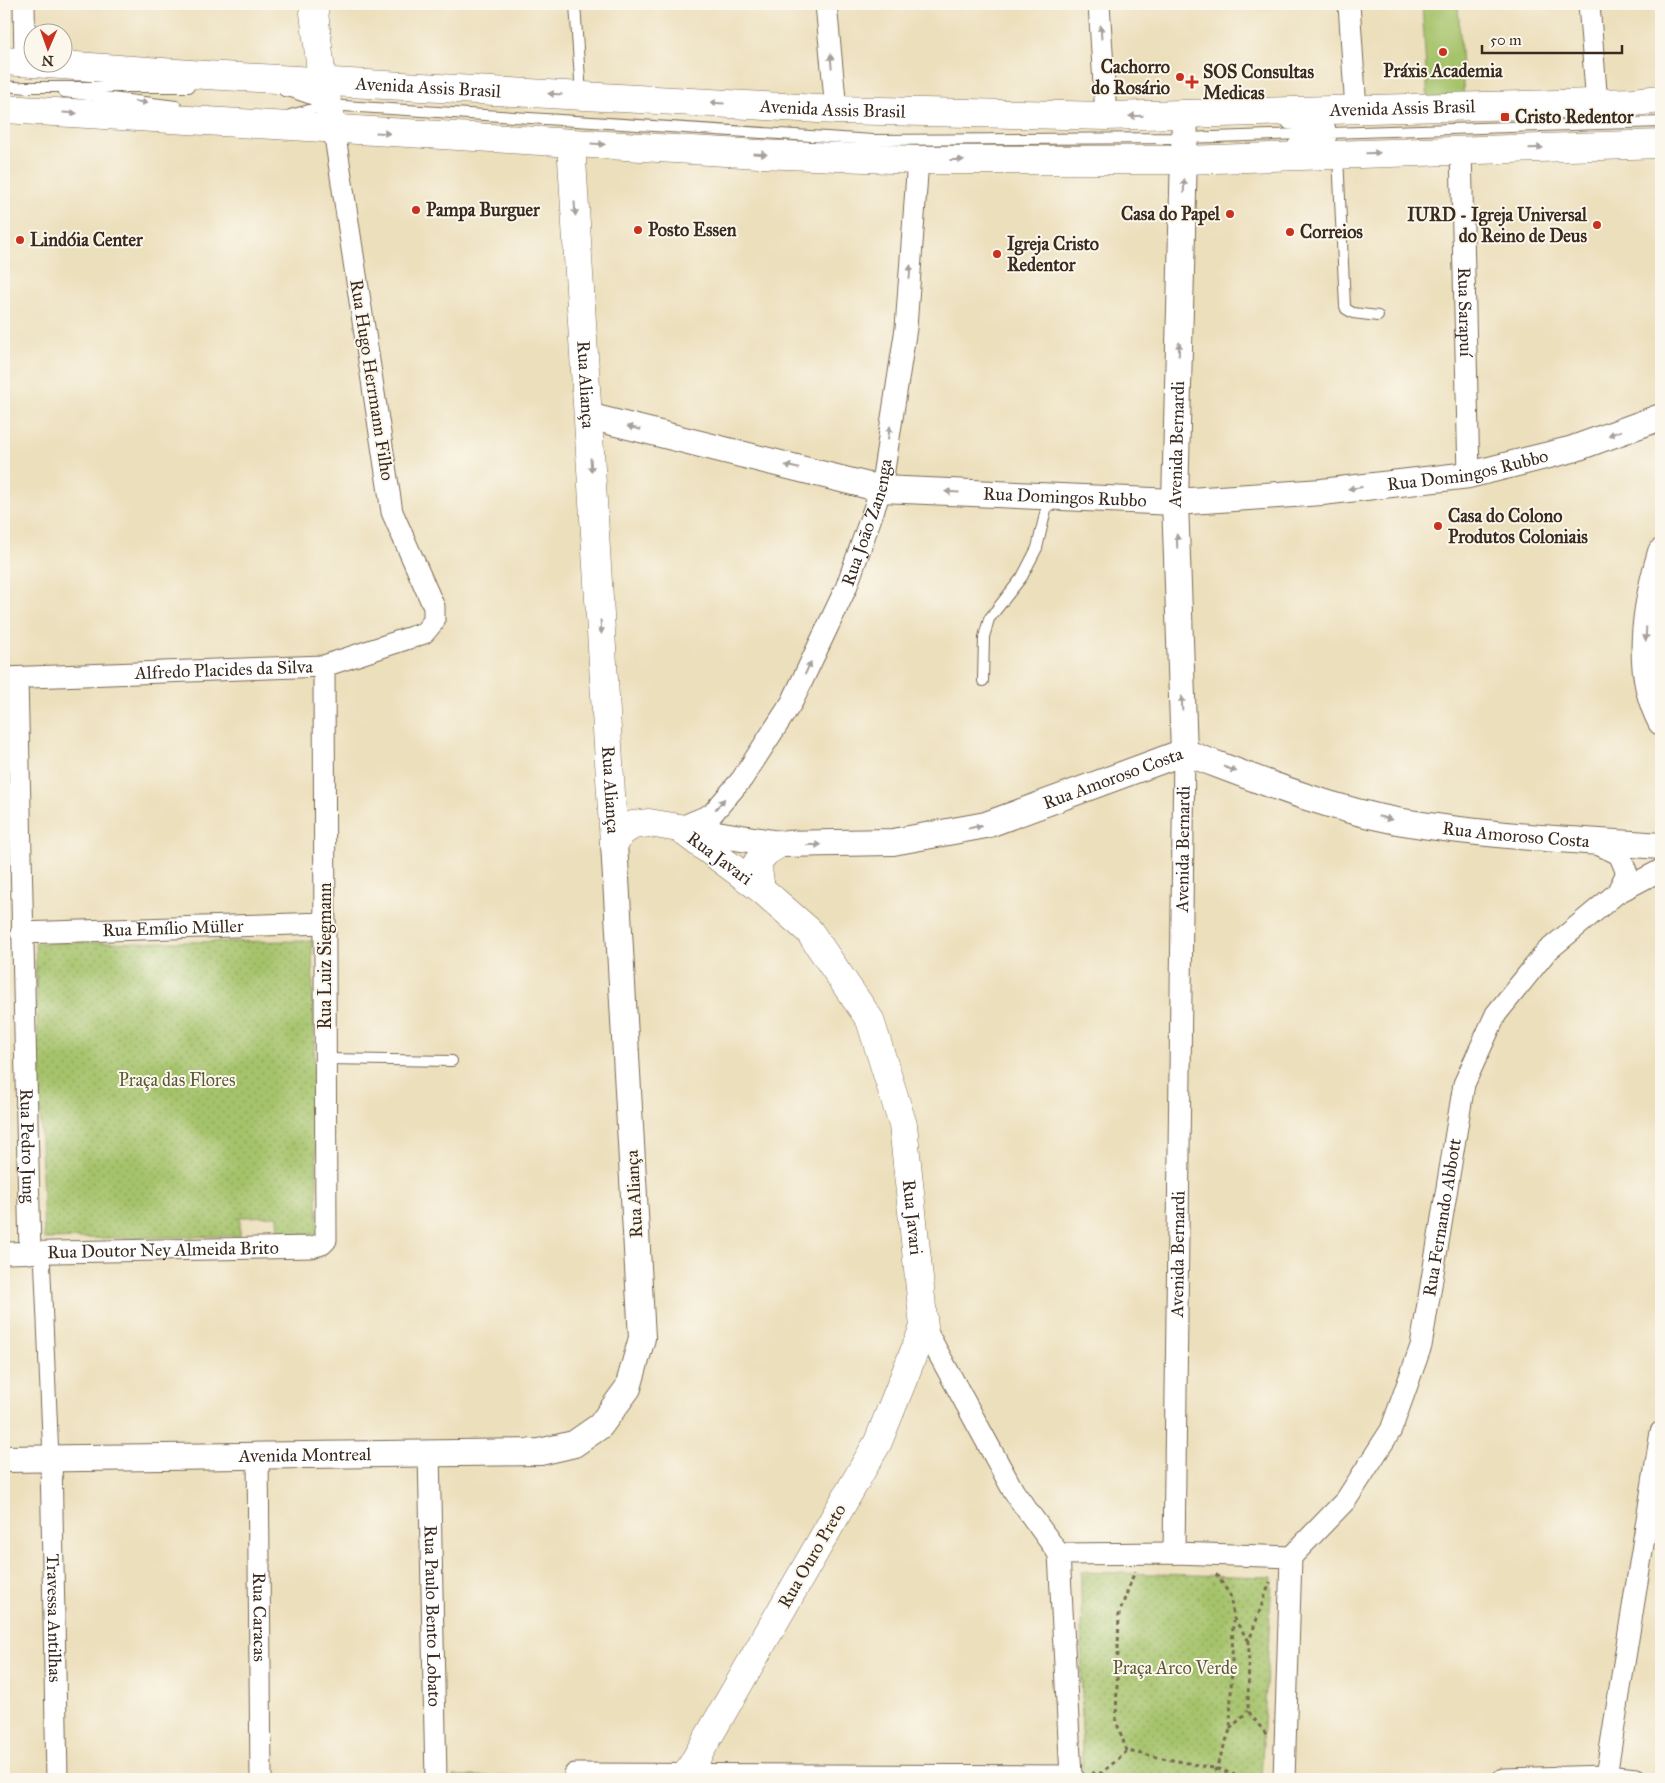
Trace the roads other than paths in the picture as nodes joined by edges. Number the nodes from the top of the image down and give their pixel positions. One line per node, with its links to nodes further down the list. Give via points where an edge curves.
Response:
1 (24, 4): 8 (street)
2 (313, 4): 16 (main road)
3 (575, 4): 13 (lane)
4 (826, 4): 19 (street, one-way to 4)
5 (1099, 4): 21 (street, one-way to 5)
6 (1349, 4): 20 (street)
7 (1588, 4): 15 (street)
8 (17, 70): 9 (lane); 10 (lane); 16 (main road, Avenida Assis Brasil, via 205,76); 17 (lane, one-way to 17)
9 (4, 86)
10 (204, 87)
11 (272, 91): 12 (lane)
12 (291, 92): 16 (lane); 16 (lane)
13 (581, 95): 16 (main road, Avenida Assis Brasil, one-way to 16); 19 (main road, Avenida Assis Brasil, one-way to 13)
14 (1661, 99): 15 (main road, Avenida Assis Brasil)
15 (1597, 104): 20 (main road, Avenida Assis Brasil)
16 (328, 105): 16 (lane, via 285,114); 18 (main road, Avenida Assis Brasil, one-way to 16); 24 (lane, via 873,140); 25 (main road, Avenida Assis Brasil, one-way to 25); 38 (street, Rua Hugo Herrmann Filho, via 392,512 434,607)
17 (184, 107)
18 (4, 109)
19 (836, 110): 21 (main road, Avenida Assis Brasil)
20 (1356, 110): 24 (main road, Avenida Assis Brasil)
21 (1106, 116): 24 (main road, Avenida Assis Brasil, one-way to 21)
22 (1661, 122): 23 (lane)
23 (1379, 131): 24 (lane); 24 (lane); 24 (lane, via 1277,123)
24 (1185, 138): 28 (main road, Avenida Assis Brasil); 29 (main road, Avenida Assis Brasil, one-way to 24); 36 (street, Avenida Bernardi, one-way to 24)
25 (571, 143): 29 (main road, Avenida Assis Brasil, one-way to 29); 31 (main road, Rua Aliança, one-way to 31)
26 (1661, 144): 27 (main road, Avenida Assis Brasil, one-way to 26)
27 (1462, 151): 28 (main road, Avenida Assis Brasil, one-way to 27); 33 (street, Rua Sarapuí)
28 (1338, 154): 30 (lane, via 1345,306 1353,313)
29 (918, 160): 34 (street, Rua João Zanenga, one-way to 29, via 906,328)
30 (1378, 316)
31 (588, 416): 34 (street, Rua Domingos Rubbo, one-way to 31); 44 (main road, Rua Aliança, one-way to 44)
32 (1661, 417): 33 (street, Rua Domingos Rubbo, one-way to 33, via 1573,449)
33 (1468, 475): 36 (street, Rua Domingos Rubbo, one-way to 36, via 1322,492)
34 (880, 489): 35 (street, Rua Domingos Rubbo, one-way to 34); 46 (street, Rua João Zanenga, one-way to 34, via 712,814 742,779 792,702 846,588)
35 (1049, 496): 36 (street, Rua Domingos Rubbo); 41 (lane, via 1037,548 1022,577 989,618 984,637)
36 (1175, 502): 43 (street, Avenida Bernardi, one-way to 36)
37 (1661, 552): 42 (street, one-way to 42, via 1646,629 1651,702)
38 (434, 622): 39 (street, Alfredo Placides da Silva, via 424,633)
39 (324, 666): 40 (street, Alfredo Placides da Silva); 54 (street, Rua Luiz Siegmann)
40 (10, 678): 55 (street, Rua Pedro Jung)
41 (983, 681)
42 (1661, 722)
43 (1184, 752): 47 (street, Rua Amoroso Costa, one-way to 47, via 1303,797 1396,821); 49 (street, Rua Amoroso Costa, one-way to 43, via 893,842 986,825); 68 (street, Avenida Bernardi)
44 (611, 789): 45 (main road, Rua Amoroso Costa, via 627,809); 48 (main road, Rua Aliança)
45 (648, 823): 46 (main road, Rua Amoroso Costa); 48 (main road, Rua Amoroso Costa, via 632,825)
46 (679, 828): 49 (street, Rua Amoroso Costa); 52 (main road, Rua Javari)
47 (1590, 841): 50 (street, Rua Amoroso Costa); 53 (street, Rua Fernando Abbott, via 1619,854 1627,873)
48 (614, 843): 62 (street, Rua Aliança, via 642,1338 628,1388)
49 (779, 844): 52 (main road, Rua Javari, via 757,863)
50 (1661, 846)
51 (1661, 870): 53 (street, Rua Fernando Abbott)
52 (761, 889): 61 (main road, Rua Javari, via 809,931 870,1020 903,1125)
53 (1617, 893): 70 (street, Rua Fernando Abbott, via 1546,952 1496,1014 1464,1084 1421,1346 1391,1430 1346,1500)
54 (325, 923): 55 (street, Rua Emílio Müller); 56 (street, Rua Luiz Siegmann)
55 (21, 933): 60 (street, Rua Pedro Jung)
56 (326, 1059): 57 (lane); 58 (street, Rua Luiz Siegmann, via 327,1234)
57 (452, 1061)
58 (322, 1244): 60 (street, Rua Doutor Ney Almeida Brito, via 312,1247)
59 (4, 1253): 60 (street, Rua Doutor Ney Almeida Brito)
60 (36, 1253): 66 (street)
61 (924, 1327): 69 (street, Rua Javari, via 1014,1492); 73 (main road, Rua Ouro Preto, via 878,1442)
62 (600, 1426): 64 (street, Avenida Montreal, via 574,1444 540,1452)
63 (1661, 1432): 72 (street)
64 (429, 1452): 65 (street, Avenida Montreal); 77 (street, Rua Paulo Bento Lobato)
65 (258, 1455): 66 (street, Avenida Montreal); 76 (street, Rua Caracas)
66 (51, 1458): 67 (street, Avenida Montreal); 75 (street, Travessa Antilhas)
67 (4, 1459)
68 (1174, 1553): 69 (street); 70 (street)
69 (1059, 1554): 74 (street)
70 (1291, 1557): 78 (street)
71 (575, 1774): 73 (street)
72 (1606, 1776): 80 (street); 81 (street)
73 (687, 1777): 74 (street)
74 (1073, 1778)
75 (57, 1779)
76 (261, 1779)
77 (436, 1779)
78 (1283, 1779): 79 (street)
79 (1300, 1779)
80 (1503, 1779)
81 (1636, 1779)

